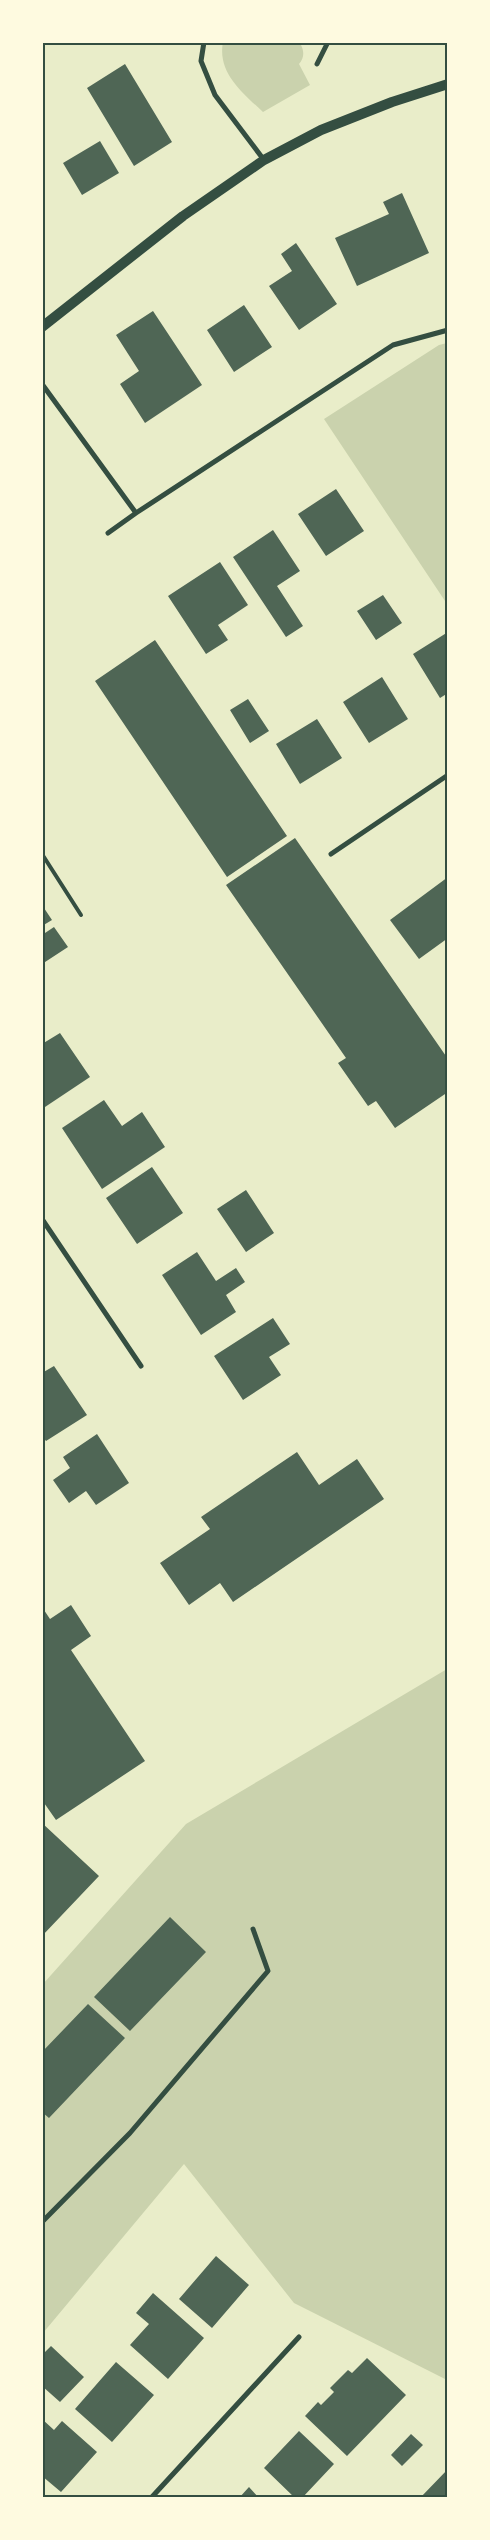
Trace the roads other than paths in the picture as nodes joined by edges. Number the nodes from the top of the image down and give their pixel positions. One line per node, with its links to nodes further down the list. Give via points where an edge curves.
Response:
1 (204, 42): 5 (street, via 201,61 215,95)
2 (328, 42): 3 (street)
3 (317, 64)
4 (448, 84): 5 (main road, via 321,130)
5 (264, 160): 6 (main road, via 183,216)
6 (42, 327)
7 (448, 330): 9 (street, via 393,345)
8 (42, 384): 9 (street)
9 (136, 513): 10 (street)
10 (108, 533)
11 (448, 775): 13 (street)
12 (42, 854): 14 (lane)
13 (331, 854)
14 (81, 914)
15 (42, 1219): 16 (street)
16 (141, 1366)
17 (253, 1929): 18 (street, via 268,1971 130,2133)
18 (42, 2222)
19 (299, 2337): 20 (street)
20 (151, 2498)

